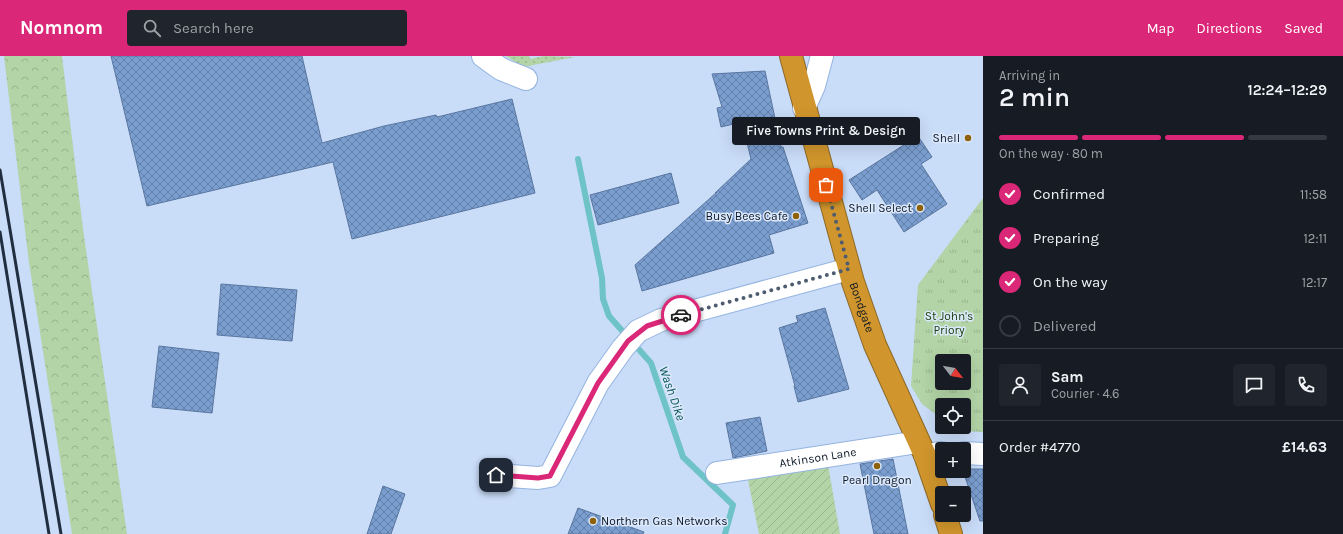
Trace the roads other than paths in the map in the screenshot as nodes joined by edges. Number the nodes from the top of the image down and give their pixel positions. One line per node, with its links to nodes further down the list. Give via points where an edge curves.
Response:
1 (484, 56): 4 (street, via 501,69)
2 (791, 56): 5 (highway, Bondgate)
3 (822, 56): 5 (street, via 814,86)
4 (526, 79)
5 (804, 108): 6 (highway, Bondgate)
6 (849, 269): 7 (highway, Bondgate, via 875,345); 11 (street, via 647,326 628,341 598,383 550,476 538,478)
7 (928, 450): 10 (street, Atkinson Lane); 12 (highway, Bondgate)
8 (971, 453): 9 (street)
9 (983, 454)
10 (717, 472)
11 (496, 475)
12 (937, 486)
13 (947, 522): 14 (highway)
14 (951, 534)

